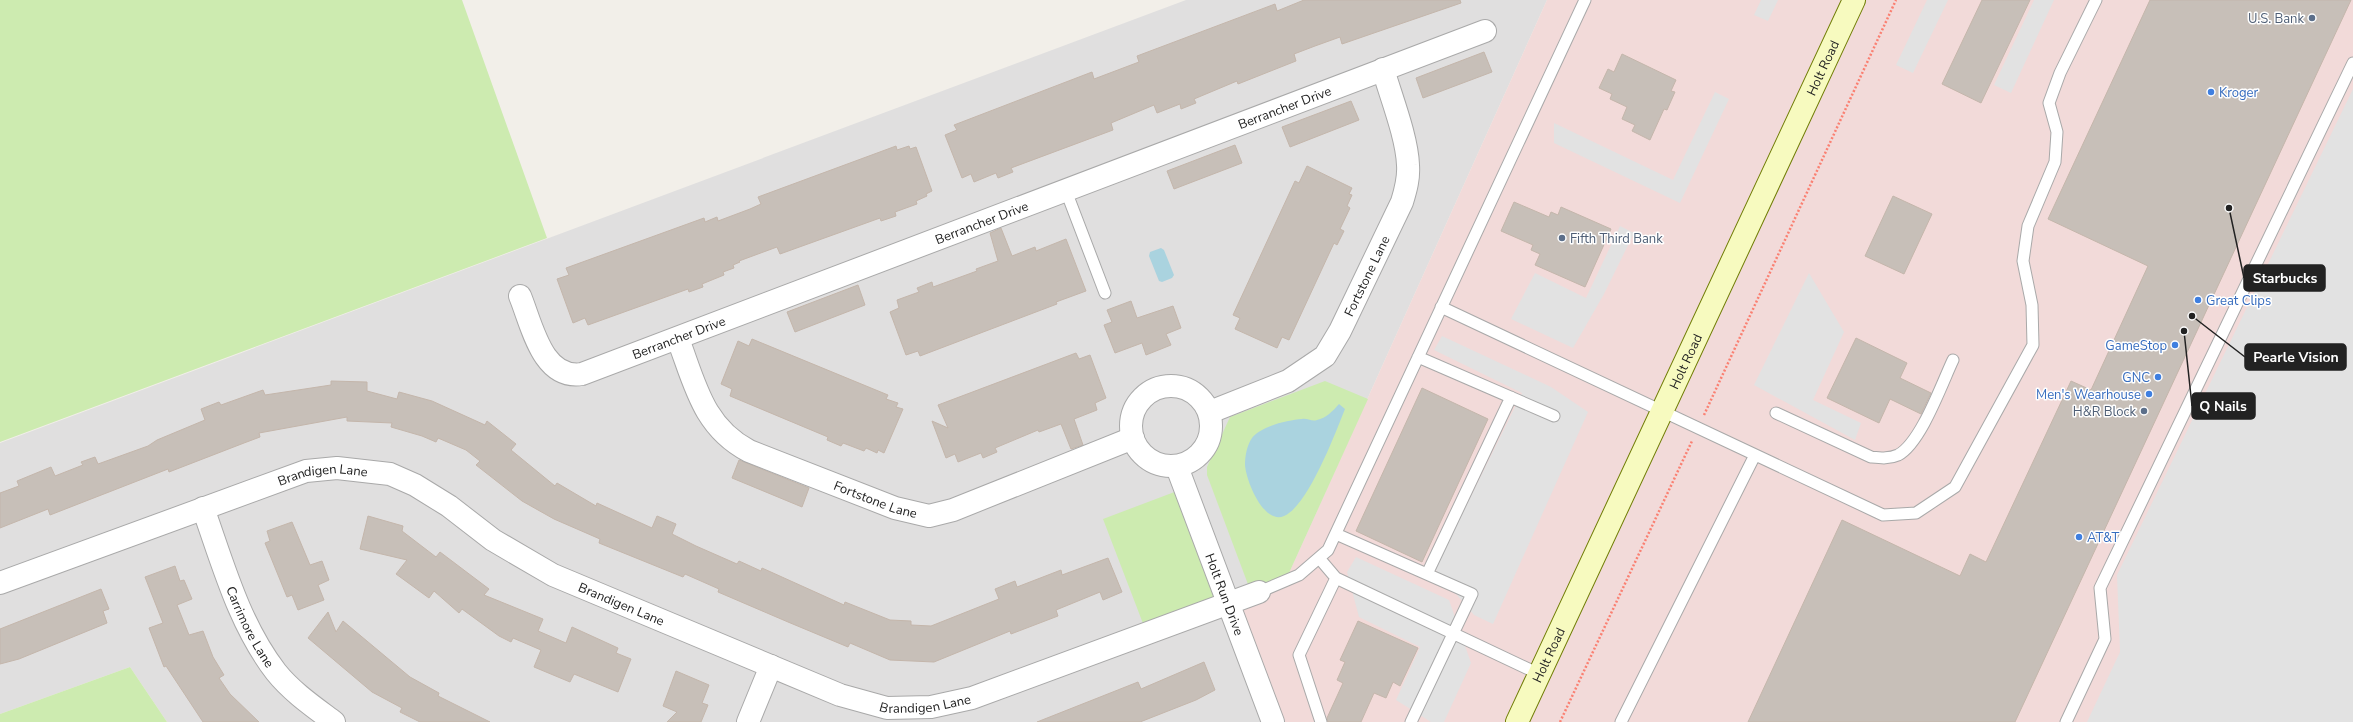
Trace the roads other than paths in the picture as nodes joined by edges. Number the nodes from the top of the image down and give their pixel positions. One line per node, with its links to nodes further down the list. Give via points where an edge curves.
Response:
1 (1585, 0): 10 (lane)
2 (1854, 0): 16 (main road, Holt Road)
3 (2096, 0): 20 (lane, via 2060,73 2049,103 2057,132 2055,162 2028,226 2023,261 2032,305 2033,345 1955,487 1916,513 1883,515)
4 (1485, 31): 6 (street, Berrancher Drive)
5 (2353, 63): 40 (lane, via 2100,588 2105,639)
6 (1383, 69): 7 (street, Berrancher Drive); 15 (street, Fortstone Lane, via 1405,149 1408,182 1402,202 1340,331 1325,356 1288,381)
7 (1066, 191): 8 (lane); 11 (street, Berrancher Drive)
8 (1105, 293)
9 (520, 296): 11 (street, Berrancher Drive, via 542,352 563,374 582,374)
10 (1441, 307): 12 (lane); 16 (lane)
11 (678, 339): 19 (street, Fortstone Lane, via 711,419 721,433 734,444 895,508 929,516 952,510)
12 (1418, 357): 14 (lane); 23 (lane)
13 (1953, 360): 17 (lane, via 1916,439 1899,454 1884,459 1871,457)
14 (1511, 397): 18 (lane); 25 (lane)
15 (1210, 412): 19 (street, via 1202,399 1189,389 1174,385 1158,387 1145,395 1135,407 1131,422); 21 (street, via 1212,430 1206,447 1194,460)
16 (1662, 412): 20 (lane); 32 (main road, Holt Road)
17 (1776, 413)
18 (1554, 416)
19 (1133, 438): 21 (street, via 1139,451 1150,461 1163,466)
20 (1755, 455): 39 (lane)
21 (1177, 467): 29 (street, Holt Run Drive)
22 (203, 508): 27 (street, Brandigen Lane); 31 (street, Brandigen Lane, via 306,471 337,468 390,474 415,485 449,506 493,540 553,575); 33 (street, Carrimore Lane, via 244,618 258,646 277,673 302,698)
23 (1336, 534): 24 (lane, via 1328,550); 25 (lane)
24 (1318, 558): 26 (lane); 28 (lane, via 1299,575)
25 (1427, 574): 30 (lane, via 1472,594)
26 (1336, 578): 30 (lane); 36 (lane, via 1299,655)
27 (0, 583)
28 (1259, 592): 29 (street, Brandigen Lane)
29 (1228, 603): 31 (street, Brandigen Lane, via 972,698 931,707 887,708 840,695); 35 (street, Holt Run Drive)
30 (1454, 633): 32 (lane); 37 (lane)
31 (771, 666): 34 (street)
32 (1540, 674): 38 (main road, Holt Road)
33 (334, 722)
34 (748, 722)
35 (1273, 722)
36 (1322, 722)
37 (1411, 722)
38 (1517, 722)
39 (1622, 722)
40 (2066, 722)

